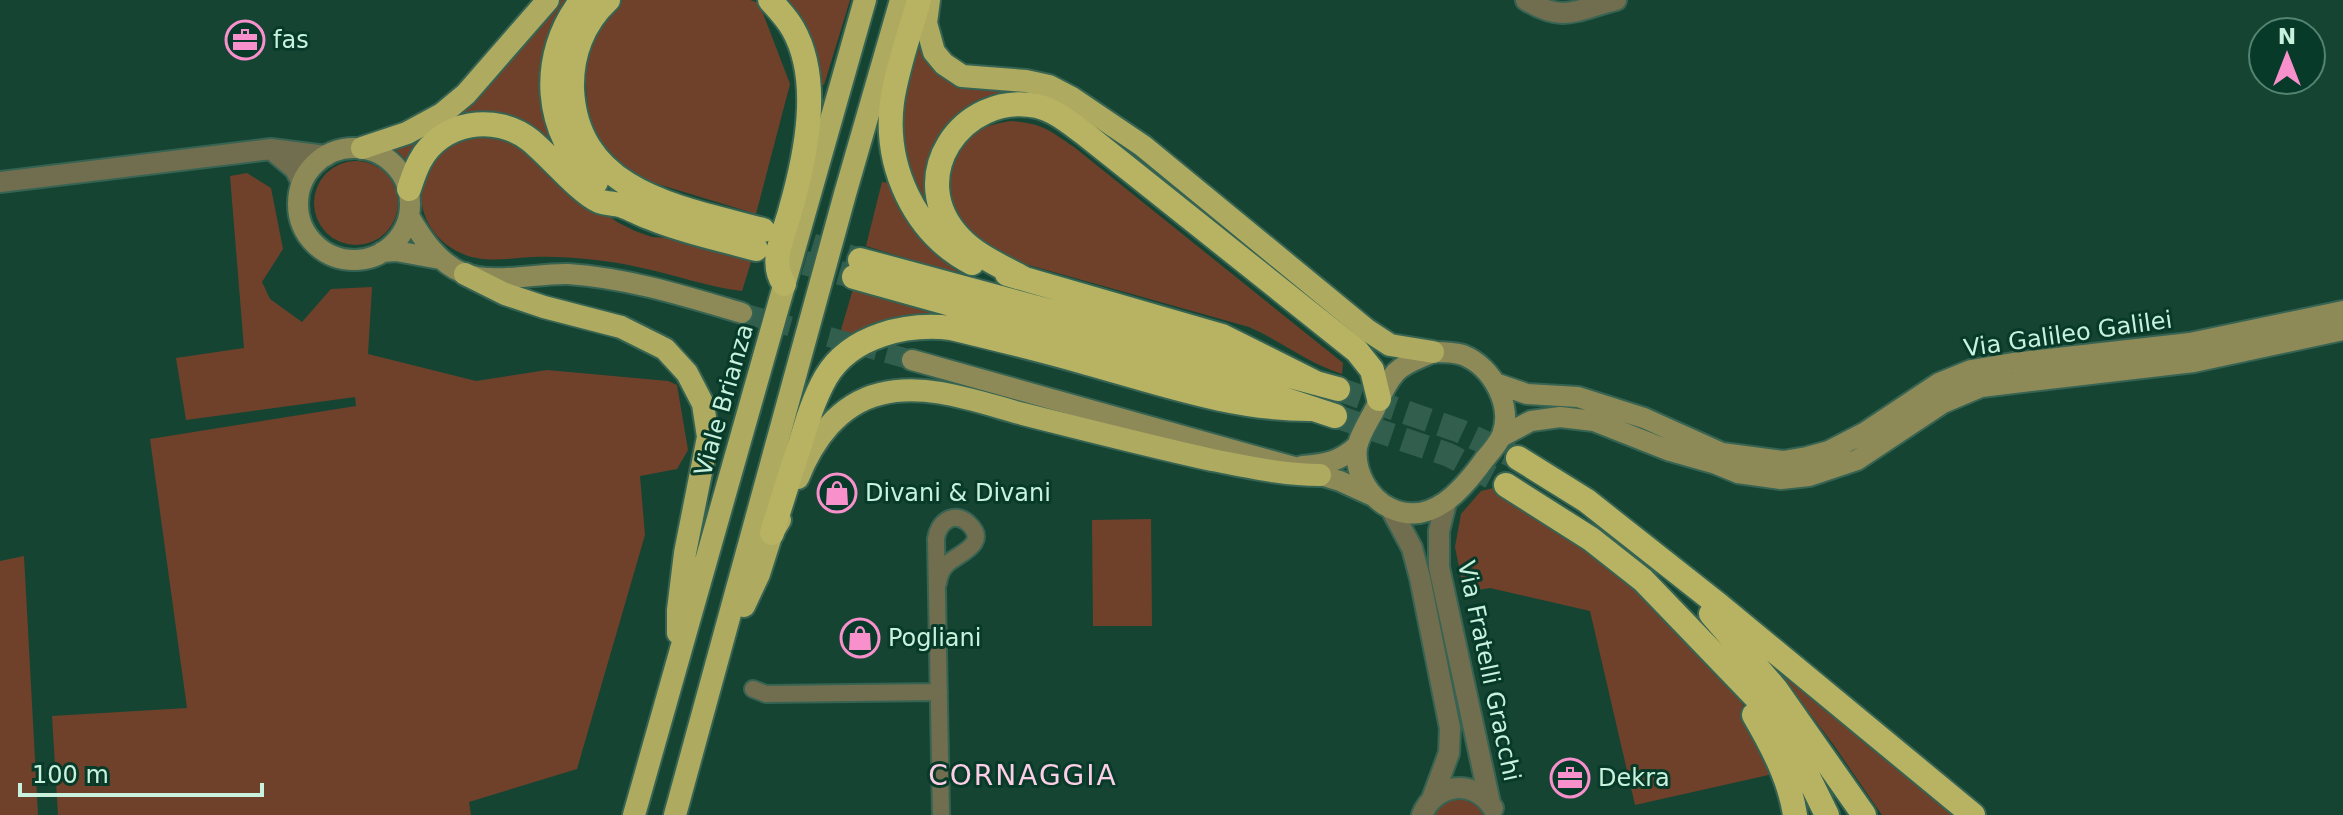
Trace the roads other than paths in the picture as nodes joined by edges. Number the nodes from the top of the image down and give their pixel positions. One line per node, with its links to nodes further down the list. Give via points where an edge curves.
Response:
1 (548, 0): 13 (highway, via 442,114)
2 (582, 0): 19 (highway, via 556,48 554,107 580,167)
3 (608, 0): 19 (highway, via 584,32 573,63 572,97 591,149 630,188 759,240 652,219)
4 (770, 0): 25 (highway, via 800,44 808,85 807,131 776,260)
5 (865, 0): 25 (highway, Viale Brianza)
6 (901, 0): 47 (highway)
7 (919, 0): 24 (highway, via 892,105 894,152 905,190 927,230 957,256)
8 (929, 0): 29 (highway, via 926,23 934,52 944,64 962,76 1026,81 1072,98 1143,146 1367,330 1390,345)
9 (1526, 0): 12 (street, via 1562,14)
10 (1555, 0): 12 (street)
11 (1616, 0): 12 (street)
12 (1596, 5)
13 (362, 148): 15 (main road); 18 (main road, via 392,162)
14 (271, 149): 15 (street); 16 (street); 17 (street, via 295,169)
15 (326, 156): 17 (main road)
16 (0, 182)
17 (302, 183): 21 (main road, via 301,220 318,246 344,258)
18 (409, 189): 19 (highway, via 430,148 453,130 478,123 528,138 599,201); 20 (main road)
19 (621, 205)
20 (409, 216): 21 (main road, via 399,237); 22 (main road)
21 (382, 252): 22 (main road)
22 (440, 259): 23 (main road)
23 (465, 274): 27 (main road, via 611,279); 45 (highway, via 505,294 621,327 665,349 687,373 703,404 708,437 685,553)
24 (1023, 278): 32 (highway, via 959,237 943,210 937,177 941,157 968,120 1014,105 1038,106 1076,127 1357,351 1372,370); 42 (highway, via 1222,336 1327,386 857,269 1324,412 1228,402 951,328 898,330 866,341 828,374 814,399)
25 (784, 284): 45 (highway, Viale Brianza)
26 (2343, 311): 31 (main road, Via Galileo Galilei, via 2190,343 1971,370 1939,383 1829,451 1783,461 1722,453 1644,418 1578,397 1527,394)
27 (742, 313)
28 (2343, 330): 33 (main road, Via Galileo Galilei, via 2194,362 1981,387 1943,403 1857,460 1809,476 1781,479 1738,473 1594,421 1531,421)
29 (1433, 352): 31 (main road, via 1463,355); 32 (main road, via 1396,373)
30 (912, 360): 36 (main road)
31 (1495, 383): 33 (main road, via 1506,413)
32 (1379, 399): 34 (main road)
33 (1501, 437): 40 (main road)
34 (1357, 446): 36 (main road, via 1343,459); 39 (main road, via 1363,482)
35 (1518, 458): 43 (highway, via 1587,501)
36 (1294, 467): 37 (main road)
37 (1320, 475): 39 (main road); 42 (highway, via 1288,475 1160,449 948,394 901,390 860,402 831,422 805,461)
38 (1506, 485): 46 (highway, via 1591,539 1643,580)
39 (1373, 496): 41 (main road)
40 (1446, 503): 41 (main road, via 1427,512); 51 (street, Via Fratelli Gracchi, via 1439,567)
41 (1391, 509): 50 (street, Via Fratelli Gracchi, via 1412,548 1450,728 1449,753)
42 (772, 533): 47 (highway)
43 (1672, 570): 57 (highway, via 1775,688); 58 (highway)
44 (938, 583): 49 (street)
45 (678, 663): 52 (highway, Viale Brianza)
46 (1724, 665): 55 (highway, via 1767,738); 56 (highway, via 1767,709 1795,750)
47 (715, 669): 53 (highway)
48 (753, 689): 49 (street, via 766,694)
49 (939, 692): 54 (street)
50 (1427, 807): 51 (street, via 1447,789 1464,787 1479,793)
51 (1493, 809)
52 (634, 815)
53 (675, 815)
54 (941, 815)
55 (1795, 815)
56 (1827, 815)
57 (1864, 815)
58 (1973, 815)

